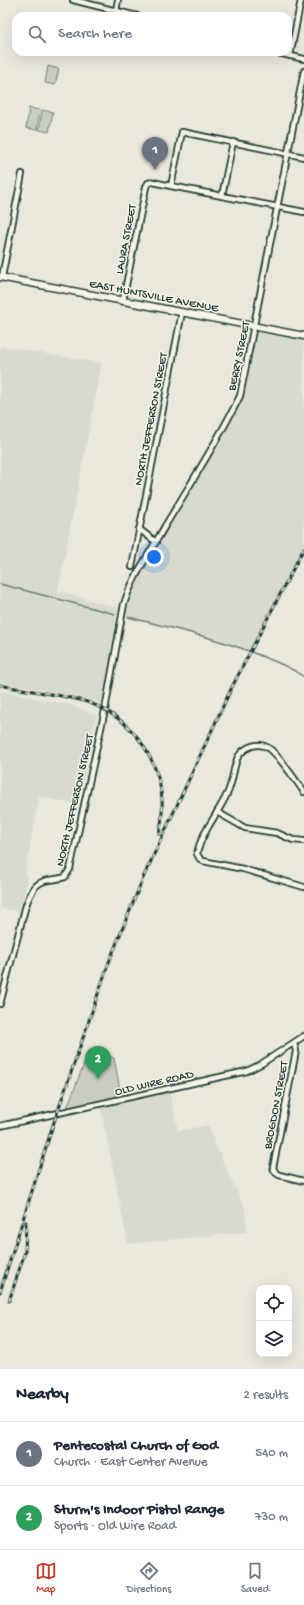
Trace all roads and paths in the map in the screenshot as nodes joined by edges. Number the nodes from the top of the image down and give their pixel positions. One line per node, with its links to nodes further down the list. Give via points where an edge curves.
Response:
1 (73, 0): 4 (street)
2 (118, 0): 4 (street)
3 (301, 0): 6 (street)
4 (116, 10): 5 (street)
5 (123, 12)
6 (292, 46)
7 (290, 56): 8 (street)
8 (304, 59)
9 (304, 71): 11 (street, BERRY STREET)
10 (233, 142): 11 (street); 14 (street, via 182,132); 15 (street)
11 (288, 154): 12 (street); 16 (street, BERRY STREET)
12 (304, 157)
13 (22, 174): 18 (street)
14 (171, 186): 15 (street); 19 (street, LAURA STREET, via 153,182 148,183 146,187)
15 (222, 196): 16 (street)
16 (277, 207): 17 (street); 21 (street, BERRY STREET)
17 (304, 212)
18 (1, 277): 19 (main road, EAST HUNTSVILLE AVENUE)
19 (123, 300): 20 (main road, EAST HUNTSVILLE AVENUE)
20 (182, 312): 21 (main road, EAST HUNTSVILLE AVENUE); 23 (street, NORTH JEFFERSON STREET)
21 (255, 326): 22 (main road, EAST HUNTSVILLE AVENUE); 24 (street, BERRY STREET, via 240,396 228,421)
22 (304, 336)
23 (139, 529): 24 (street); 25 (street, NORTH JEFFERSON STREET)
24 (156, 542): 26 (street, BERRY STREET, via 129,590)
25 (132, 567)
26 (121, 620): 31 (street, NORTH JEFFERSON STREET, via 70,869 65,877 39,882 31,891)
27 (304, 792): 28 (street, via 270,749 254,746 244,750 237,758 232,782)
28 (218, 812): 29 (street, via 245,828); 30 (street, via 201,840 197,856 203,861 243,869)
29 (304, 840)
30 (304, 887)
31 (0, 1004)
32 (304, 1036): 33 (street, OLD WIRE ROAD)
33 (294, 1043): 34 (street, OLD WIRE ROAD, via 247,1071); 35 (street, BROGDON STREET, via 296,1051 273,1164 274,1171 279,1175)
34 (0, 1126)
35 (304, 1181)

